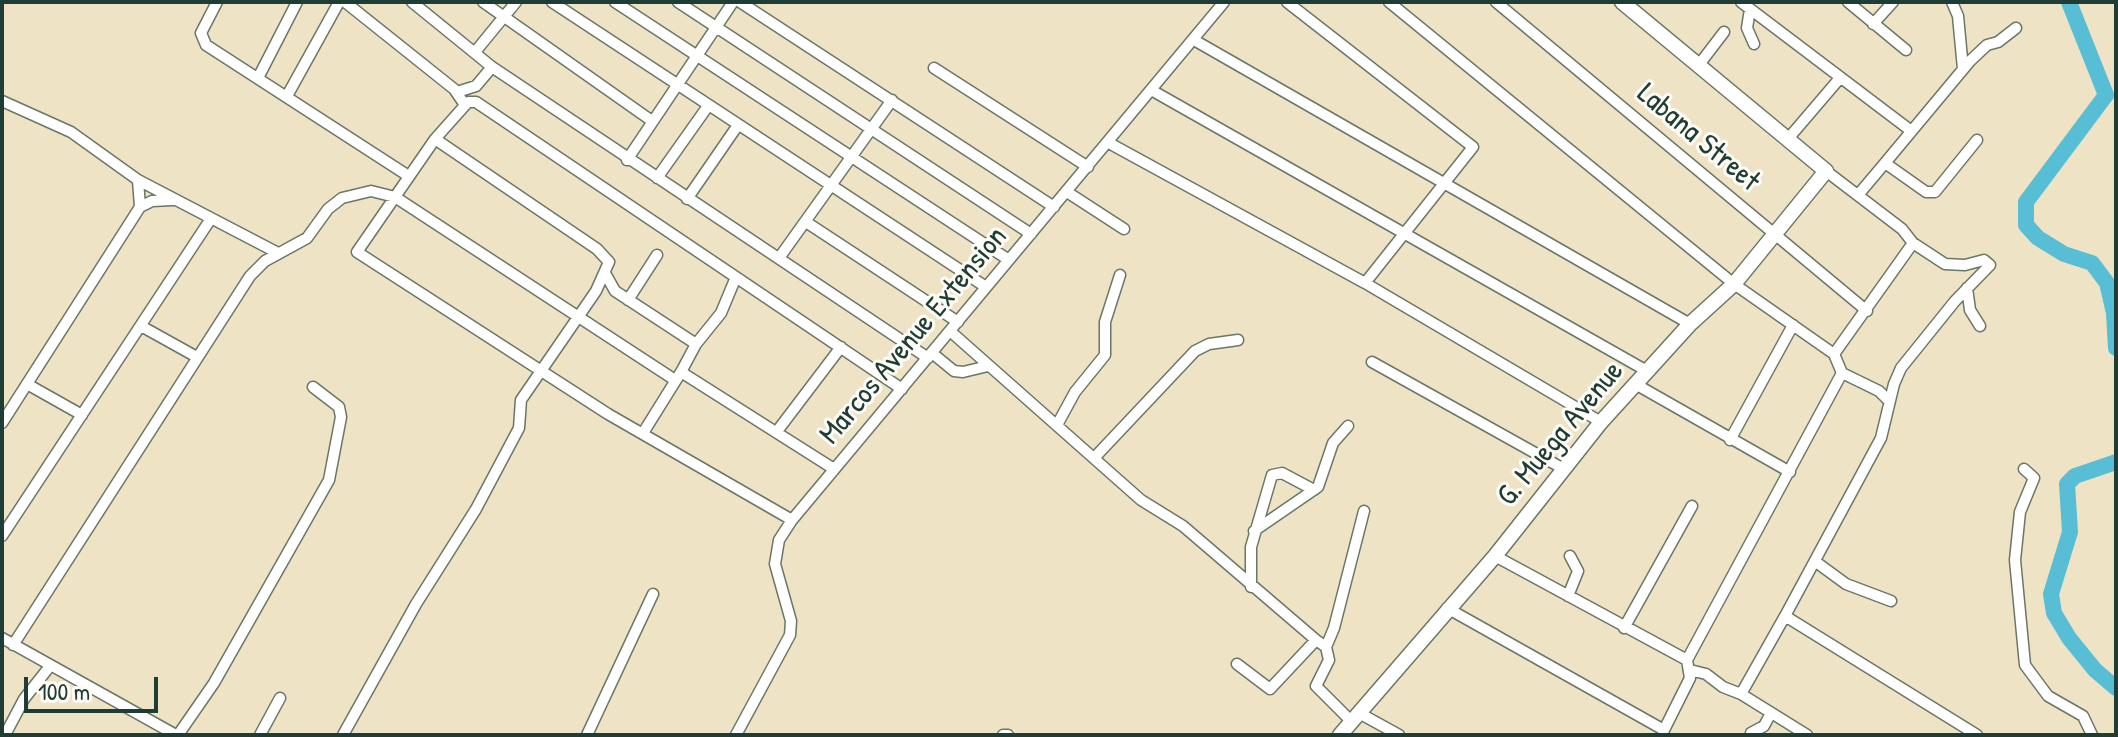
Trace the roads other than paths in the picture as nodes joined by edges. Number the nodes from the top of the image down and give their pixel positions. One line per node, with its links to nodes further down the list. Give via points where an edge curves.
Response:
1 (217, 2): 35 (street, via 201,33 203,42)
2 (297, 2): 35 (street)
3 (342, 2): 39 (street); 40 (street)
4 (412, 2): 29 (street)
5 (483, 2): 21 (street)
6 (516, 2): 21 (street)
7 (552, 2): 37 (street)
8 (615, 2): 30 (street)
9 (678, 2): 23 (street)
10 (733, 2): 23 (street)
11 (740, 2): 41 (street)
12 (1224, 2): 26 (street, Marcos Avenue Extension)
13 (1287, 2): 61 (street, via 1473,147)
14 (1389, 2): 85 (street)
15 (1496, 2): 75 (street, Labana Street)
16 (1622, 2): 31 (street)
17 (1848, 2): 22 (street)
18 (1893, 2): 22 (street)
19 (1952, 2): 34 (street)
20 (1746, 6): 27 (street); 36 (street)
21 (503, 18): 29 (street); 45 (street)
22 (1873, 24): 28 (street)
23 (716, 26): 30 (street); 47 (street)
24 (2016, 28): 34 (street, via 1987,45)
25 (1724, 32): 31 (street)
26 (1194, 40): 38 (street, Marcos Avenue Extension); 61 (street)
27 (1754, 44)
28 (1906, 50)
29 (475, 52): 32 (street)
30 (696, 55): 37 (street); 53 (street)
31 (1698, 66): 50 (street)
32 (492, 67): 39 (street, via 476,86); 54 (street)
33 (934, 68): 56 (street)
34 (1963, 69): 48 (street)
35 (258, 78): 40 (street)
36 (1840, 78): 48 (street); 50 (street)
37 (676, 83): 44 (street); 45 (street)
38 (1153, 91): 52 (street, Marcos Avenue Extension); 73 (street)
39 (457, 92): 43 (street)
40 (287, 96): 58 (street)
41 (892, 100): 47 (street); 69 (street)
42 (2, 101): 60 (street, via 71,132)
43 (465, 105): 49 (street); 83 (street, via 476,102)
44 (708, 106): 46 (street); 59 (street)
45 (652, 121): 54 (street)
46 (738, 125): 62 (street); 66 (street)
47 (872, 129): 53 (street); 74 (street)
48 (1910, 130): 55 (street)
49 (435, 139): 58 (street); 81 (street, via 603,253 609,262)
50 (1787, 140): 57 (street)
51 (1977, 140): 55 (street, via 1932,194)
52 (1109, 143): 56 (street, Marcos Avenue Extension); 84 (street)
53 (849, 155): 62 (street); 80 (street)
54 (627, 160): 59 (street)
55 (1885, 163): 64 (street)
56 (1088, 167): 63 (street, Marcos Avenue Extension)
57 (1826, 171): 64 (street); 75 (street, G. Muega Avenue)
58 (407, 175): 65 (street)
59 (657, 178): 66 (street)
60 (138, 180): 67 (street); 68 (street)
61 (1445, 183): 73 (street); 93 (street)
62 (831, 184): 71 (street); 86 (street)
63 (1067, 192): 69 (street, Marcos Avenue Extension); 72 (street)
64 (1858, 195): 76 (street)
65 (395, 197): 77 (street, via 371,191 342,198 307,238); 92 (street); 107 (street, via 357,252)
66 (687, 199): 79 (street)
67 (175, 200): 68 (street); 70 (street)
68 (140, 207): 112 (street)
69 (1054, 207): 74 (street, Marcos Avenue Extension)
70 (210, 220): 77 (street); 95 (street)
71 (806, 222): 79 (street); 96 (street)
72 (1124, 229)
73 (1407, 233): 84 (street); 108 (street)
74 (1031, 234): 80 (street, Marcos Avenue Extension)
75 (1776, 236): 85 (street, G. Muega Avenue); 91 (street, Labana Street)
76 (1913, 243): 87 (street, via 1945,264 1988,262 1989,268); 91 (street)
77 (278, 253): 103 (street, via 250,276)
78 (657, 255): 90 (street)
79 (779, 258): 102 (street)
80 (1009, 260): 86 (street, Marcos Avenue Extension)
81 (606, 275): 88 (street); 89 (street)
82 (1120, 275): 120 (street, via 1105,322 1105,355)
83 (736, 277): 99 (street, via 721,313); 100 (street)
84 (1365, 283): 118 (street)
85 (1734, 284): 93 (street, G. Muega Avenue); 94 (street)
86 (986, 287): 96 (street, Marcos Avenue Extension)
87 (1967, 288): 97 (street); 116 (street, via 1901,368)
88 (596, 291): 89 (street); 92 (street)
89 (615, 291): 90 (street)
90 (628, 300): 99 (street)
91 (1867, 311): 101 (street)
92 (579, 315): 104 (street); 111 (street)
93 (1690, 324): 108 (street, G. Muega Avenue)
94 (1793, 325): 101 (street); 124 (street)
95 (141, 326): 103 (street); 117 (street)
96 (954, 326): 102 (street, Marcos Avenue Extension); 106 (street)
97 (1980, 326)
98 (1238, 340): 125 (street, via 1195,351)
99 (696, 344): 111 (street)
100 (841, 347): 115 (street); 122 (street)
101 (1834, 354): 109 (street)
102 (930, 355): 106 (street, via 954,371); 115 (street, Marcos Avenue Extension)
103 (195, 356): 148 (street)
104 (550, 362): 107 (street); 110 (street)
105 (1372, 362): 126 (street)
106 (988, 366): 120 (street)
107 (540, 369): 110 (street); 162 (street, via 521,400 519,428 476,509)
108 (1647, 371): 113 (street, G. Muega Avenue)
109 (1842, 373): 116 (street); 129 (street)
110 (551, 376): 123 (street)
111 (678, 376): 122 (street); 123 (street)
112 (27, 384): 117 (street); 119 (street)
113 (1637, 385): 118 (street, G. Muega Avenue); 124 (street)
114 (313, 387): 160 (street, via 339,407 341,417 329,480 214,683)
115 (902, 389): 127 (street, Marcos Avenue Extension)
116 (1889, 401): 138 (street, via 1881,438)
117 (82, 415): 135 (street)
118 (1601, 422): 126 (street, G. Muega Avenue)
119 (2, 423)
120 (1057, 425): 125 (street)
121 (1348, 426): 130 (street, via 1333,443)
122 (778, 430): 127 (street)
123 (643, 433): 133 (street)
124 (1730, 440): 129 (street)
125 (1095, 457): 139 (street)
126 (1562, 468): 136 (street, G. Muega Avenue)
127 (834, 469): 133 (street, Marcos Avenue Extension)
128 (2024, 469): 169 (street, via 2034,478 2021,507 2015,560 2022,654 2031,678 2048,696 2083,716)
129 (1790, 472): 151 (street)
130 (1314, 490): 134 (street); 134 (street, via 1282,473 1272,475)
131 (1692, 506): 145 (street)
132 (1364, 511): 149 (street)
133 (792, 520): 164 (street, Marcos Avenue Extension, via 779,540 775,564 790,635)
134 (1254, 531): 139 (street)
135 (2, 536)
136 (1495, 556): 141 (street); 143 (street, G. Muega Avenue)
137 (1570, 556): 141 (street, via 1578,571)
138 (1816, 562): 142 (street, via 1846,584); 144 (street)
139 (1251, 587): 147 (street)
140 (653, 594): 163 (street)
141 (1568, 596): 145 (street)
142 (1891, 601)
143 (1447, 608): 156 (street, G. Muega Avenue); 157 (street)
144 (1785, 616): 153 (street); 168 (street)
145 (1624, 628): 151 (street)
146 (2, 638): 148 (street)
147 (1316, 640): 149 (street); 150 (street, via 1270,689)
148 (13, 645): 152 (street)
149 (1326, 647): 156 (street, via 1329,660 1316,686)
150 (1237, 664)
151 (1688, 665): 153 (street); 157 (street, via 1687,686)
152 (50, 666): 159 (street); 160 (street)
153 (1741, 694): 155 (street)
154 (280, 698): 161 (street)
155 (1771, 713): 158 (street, via 1764,726); 167 (street)
156 (1355, 716): 165 (street, G. Muega Avenue); 166 (street)
157 (1666, 733)
158 (1751, 733)
159 (5, 735)
160 (177, 735)
161 (260, 735)
162 (343, 735)
163 (587, 735)
164 (736, 735)
165 (1340, 735)
166 (1399, 735)
167 (1807, 735)
168 (1977, 735)
169 (2092, 735)

